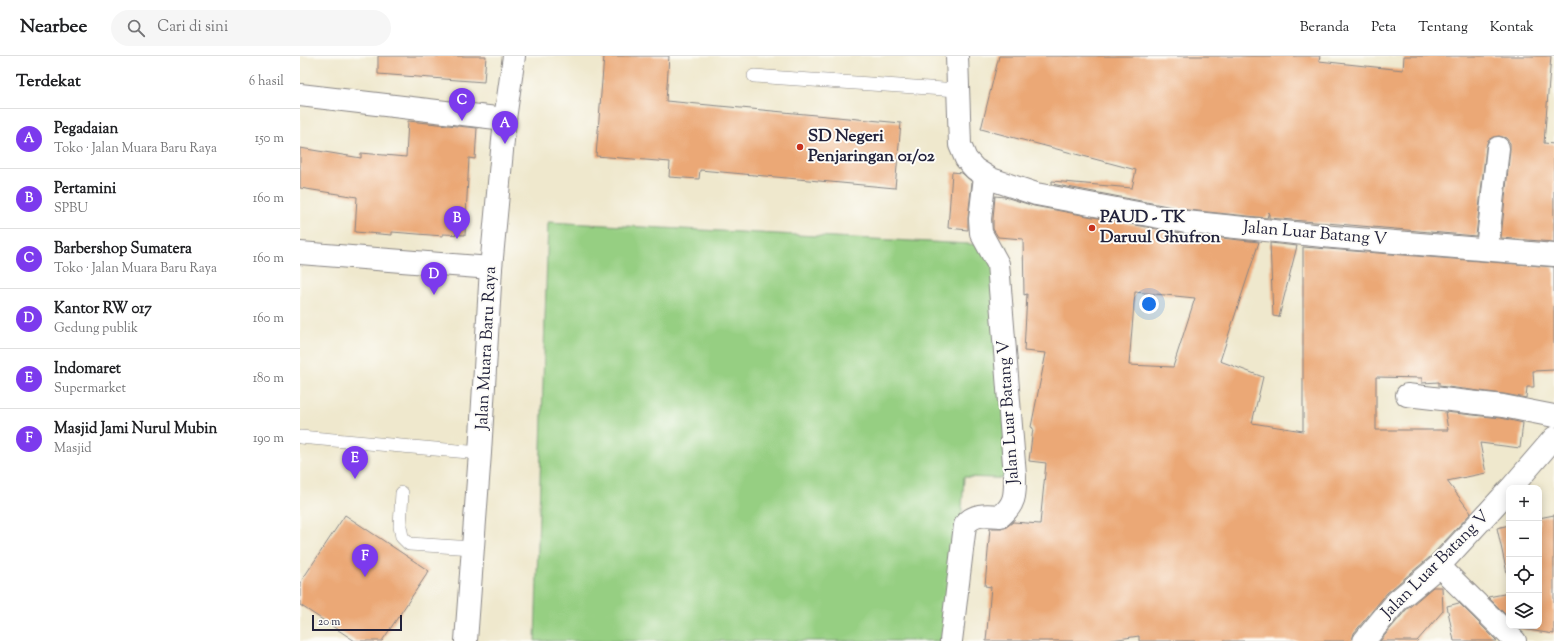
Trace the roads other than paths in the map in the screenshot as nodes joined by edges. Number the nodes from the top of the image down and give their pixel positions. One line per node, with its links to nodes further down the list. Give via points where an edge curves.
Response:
1 (514, 56): 6 (street, Jalan Muara Baru Raya)
2 (957, 56): 4 (street, Jalan Luar Batang V)
3 (754, 76): 4 (lane)
4 (958, 90): 8 (street, Jalan Luar Batang V, via 960,144 966,159)
5 (300, 95): 6 (street)
6 (506, 119): 12 (street, Jalan Muara Baru Raya)
7 (1498, 148): 9 (street)
8 (985, 176): 9 (street, Jalan Luar Batang V, via 1036,194 1186,222); 24 (street, Jalan Luar Batang V, via 981,233 998,264 1015,493 1013,503 1001,516 979,515 965,525)
9 (1487, 249): 11 (street, Jalan Luar Batang V)
10 (300, 253): 12 (street)
11 (1554, 255)
12 (491, 268): 17 (street, Jalan Muara Baru Raya)
13 (1407, 395): 14 (street, via 1503,406)
14 (1554, 416)
15 (300, 437): 17 (lane)
16 (1554, 438): 18 (street)
17 (480, 453): 21 (street, Jalan Muara Baru Raya)
18 (1514, 485)
19 (402, 493): 21 (lane, via 400,526 402,538 409,544)
20 (1506, 493): 22 (street, Jalan Luar Batang V)
21 (474, 548): 23 (street, Jalan Muara Baru Raya)
22 (1439, 566): 25 (street, Jalan Luar Batang V, via 1397,601); 26 (street)
23 (466, 641)
24 (951, 641)
25 (1364, 641)
26 (1516, 641)

